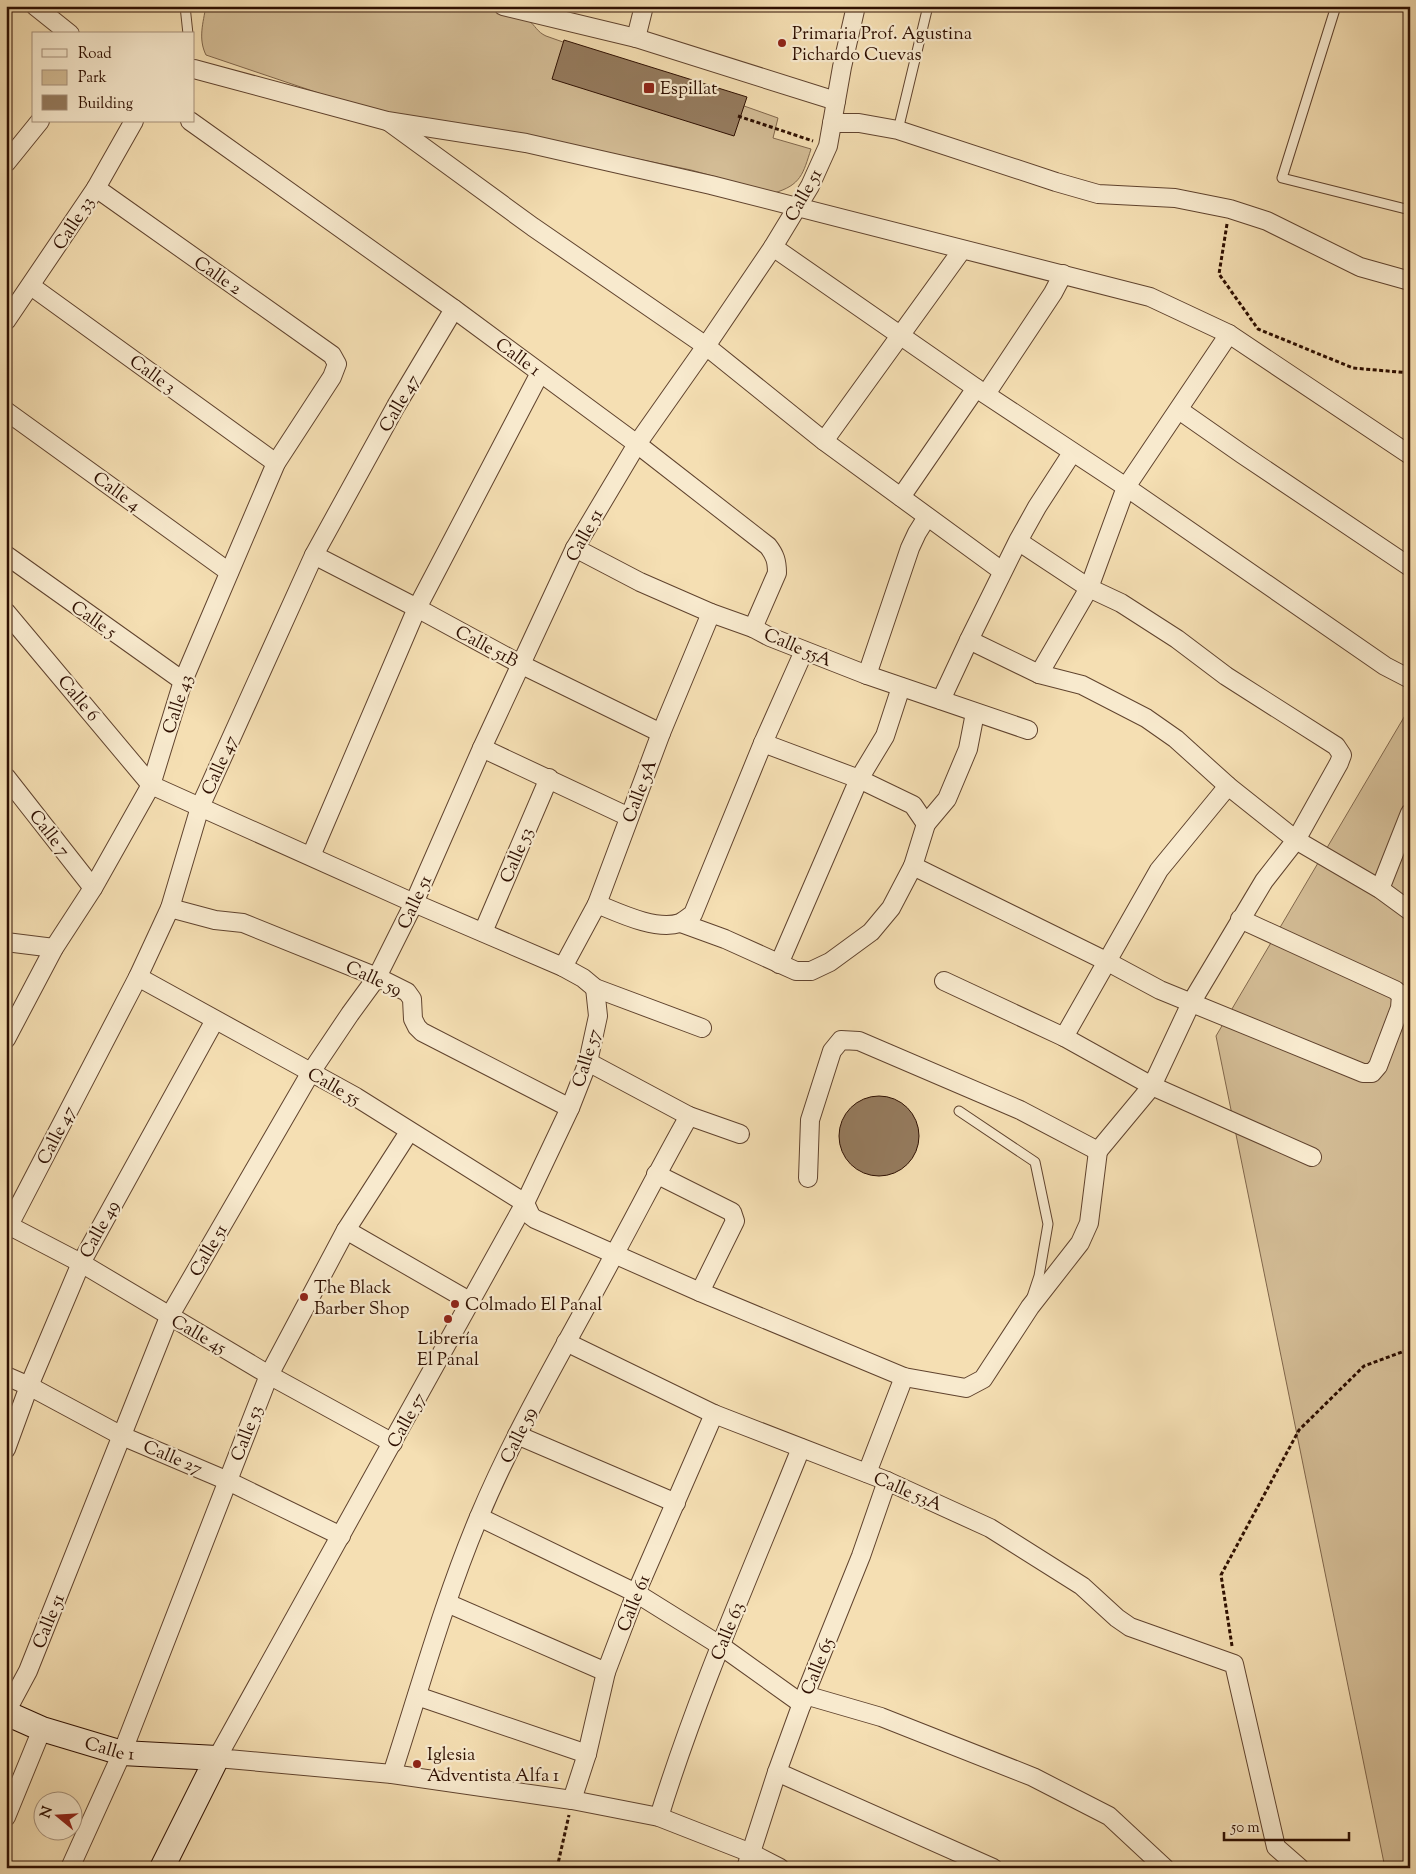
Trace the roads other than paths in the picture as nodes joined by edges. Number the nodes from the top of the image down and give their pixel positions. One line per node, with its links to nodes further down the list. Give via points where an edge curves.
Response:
1 (35, 6): 8 (street)
2 (185, 6): 9 (lane)
3 (503, 6): 10 (street)
4 (644, 6): 10 (street)
5 (856, 6): 12 (street, Calle 51)
6 (928, 6): 18 (lane)
7 (1336, 6): 22 (lane, via 1282,178)
8 (68, 32)
9 (188, 32)
10 (636, 38): 12 (street)
11 (195, 68): 13 (street)
12 (836, 101): 17 (street, Calle 51)
13 (386, 120): 21 (street, via 526,144); 32 (street, via 533,227)
14 (39, 122): 19 (street)
15 (133, 122): 20 (street, Calle 33)
16 (191, 122): 28 (street, Calle 1)
17 (832, 123): 18 (street, via 859,123); 21 (street, Calle 51, via 819,169)
18 (898, 130): 26 (street, via 1098,194 1175,198 1230,208 1267,221 1360,267)
19 (6, 163)
20 (96, 188): 27 (street, Calle 33); 33 (street, Calle 2, via 332,355)
21 (798, 207): 23 (street, Calle 51); 24 (street)
22 (1410, 210)
23 (773, 247): 31 (street); 32 (street, Calle 51)
24 (962, 250): 25 (street); 31 (street)
25 (1063, 274): 30 (street, via 1150,297); 35 (street, via 1053,293)
26 (1410, 281)
27 (31, 286): 29 (street, Calle 33); 42 (street, Calle 3)
28 (454, 309): 34 (street, Calle 1); 49 (street, Calle 47)
29 (6, 320)
30 (1229, 334): 36 (street); 41 (street)
31 (902, 336): 35 (street); 38 (street)
32 (706, 346): 38 (street); 39 (street, Calle 51)
33 (337, 364): 42 (street, Calle 43, via 332,377)
34 (540, 372): 39 (street, Calle 1); 54 (street)
35 (981, 391): 40 (street); 44 (street)
36 (1179, 410): 43 (street); 50 (street)
37 (6, 411): 52 (street, Calle 4)
38 (824, 441): 44 (street)
39 (637, 444): 47 (street, Calle 51); 57 (street, Calle 1, via 774,554 777,573)
40 (1072, 452): 43 (street); 46 (street)
41 (1410, 455)
42 (276, 462): 52 (street, Calle 43)
43 (1126, 487): 53 (street); 61 (street, via 1385,666)
44 (901, 497): 45 (street)
45 (927, 518): 51 (street); 63 (street, via 910,548)
46 (1018, 541): 51 (street); 53 (street)
47 (575, 548): 56 (street, Calle 55A, via 640,582); 60 (street, Calle 51)
48 (6, 555): 64 (street, Calle 5)
49 (314, 555): 54 (street, Calle 51B); 77 (street, Calle 47)
50 (1410, 567)
51 (1002, 571): 58 (street)
52 (229, 572): 64 (street, Calle 43)
53 (1089, 588): 62 (street); 81 (street, via 1121,603 1340,750 1339,763)
54 (417, 608): 60 (street, Calle 51B); 82 (street)
55 (6, 612): 75 (street, Calle 6)
56 (711, 613): 57 (street, Calle 55A); 69 (street, Calle 5A)
57 (753, 628): 59 (street, Calle 55A)
58 (969, 640): 62 (street); 66 (street)
59 (804, 651): 63 (street, Calle 55A); 70 (street)
60 (520, 664): 69 (street, Calle 51B); 71 (street, Calle 51)
61 (1407, 672)
62 (1039, 674): 76 (street, via 1082,685 1146,718 1176,739)
63 (867, 675): 65 (street, Calle 55A)
64 (182, 682): 75 (street, Calle 43)
65 (901, 687): 66 (street, Calle 55A); 74 (street, via 886,736)
66 (940, 700): 67 (street, Calle 55A)
67 (975, 713): 68 (street, Calle 55A); 80 (street, via 968,749 947,798)
68 (1028, 730)
69 (661, 734): 79 (street, Calle 5A)
70 (763, 743): 74 (street); 91 (street, via 693,914)
71 (482, 748): 73 (street); 86 (street, Calle 51)
72 (6, 777): 84 (street, Calle 7)
73 (549, 778): 79 (street); 92 (street, Calle 53)
74 (859, 779): 80 (street, via 913,805); 96 (street)
75 (151, 784): 77 (street); 84 (street, Calle 43)
76 (1228, 786): 81 (street); 95 (street, via 1159,870)
77 (200, 807): 82 (street); 88 (street, Calle 47)
78 (1410, 813): 85 (street)
79 (629, 817): 87 (street, Calle 5A)
80 (926, 824): 83 (street)
81 (1296, 840): 85 (street); 90 (street)
82 (311, 856): 86 (street)
83 (913, 866): 95 (street); 96 (street, via 891,908 871,932 847,950 811,971 796,971)
84 (93, 888): 94 (street, Calle 43)
85 (1380, 889): 89 (street)
86 (414, 902): 92 (street); 99 (street, Calle 51)
87 (597, 904): 91 (street, via 639,920 666,925); 97 (street, Calle 5A)
88 (170, 908): 98 (street, Calle 47); 99 (street, Calle 59, via 215,920 243,923)
89 (1410, 911)
90 (1240, 919): 102 (street); 102 (street, via 1401,995 1400,1008 1378,1066 1372,1074 1364,1073)
91 (681, 923): 96 (street)
92 (483, 932): 97 (street)
93 (6, 942): 94 (street)
94 (54, 948): 106 (street, Calle 43)
95 (1108, 962): 102 (street); 105 (street)
96 (779, 964)
97 (563, 967): 101 (street)
98 (138, 977): 103 (street, Calle 55); 120 (street, Calle 47)
99 (377, 977): 108 (street, Calle 51); 110 (street, Calle 59, via 407,992 412,999 413,1019 422,1032)
100 (944, 982): 105 (street)
101 (595, 988): 104 (street); 107 (street, Calle 57, via 598,1016)
102 (1191, 1003): 109 (street)
103 (215, 1020): 108 (street, Calle 55); 123 (street, Calle 49)
104 (702, 1028)
105 (1064, 1037): 109 (street)
106 (6, 1039)
107 (588, 1062): 110 (street, Calle 57); 112 (street)
108 (311, 1072): 113 (street, Calle 55); 127 (street, Calle 51)
109 (1152, 1086): 115 (street); 116 (street)
110 (570, 1108): 119 (street, Calle 57)
111 (959, 1111): 126 (lane, via 1035,1162 1048,1224)
112 (689, 1116): 114 (street); 117 (street, Calle 59)
113 (409, 1132): 119 (street, Calle 55); 121 (street, Calle 53)
114 (740, 1134)
115 (1098, 1151): 118 (street, via 1011,1106 859,1041 841,1040 832,1051 810,1120); 126 (street, Calle 55, via 1089,1223 1080,1243)
116 (1312, 1157)
117 (656, 1174): 122 (street, Calle 59); 124 (street, via 732,1212 734,1216 735,1221)
118 (808, 1178)
119 (525, 1203): 122 (street, Calle 55, via 535,1219); 125 (street, Calle 57)
120 (7, 1227): 123 (street, Calle 45)
121 (346, 1230): 125 (street); 129 (street, Calle 53)
122 (615, 1255): 124 (street, Calle 55); 128 (street, Calle 59)
123 (80, 1263): 127 (street, Calle 45); 132 (street, Calle 49)
124 (700, 1292): 131 (street, Calle 55)
125 (471, 1302): 136 (street, Calle 57)
126 (1030, 1307): 131 (street, Calle 55, via 983,1379 966,1388)
127 (170, 1317): 129 (street, Calle 45); 135 (street, Calle 51)
128 (566, 1342): 133 (street, Calle 53A); 134 (street, Calle 59)
129 (269, 1374): 136 (street, Calle 45); 140 (street, Calle 53)
130 (6, 1376): 132 (street, Calle 27)
131 (904, 1377): 139 (street)
132 (29, 1386): 135 (street, Calle 27); 138 (street, Calle 49)
133 (714, 1414): 137 (street, Calle 53A); 142 (street, Calle 61)
134 (517, 1435): 142 (street); 143 (street, Calle 59)
135 (122, 1436): 140 (street, Calle 27); 151 (street, Calle 51, via 28,1671)
136 (393, 1443): 144 (street, Calle 57)
137 (801, 1448): 139 (street, Calle 53A); 147 (street, Calle 63)
138 (6, 1449)
139 (867, 1473): 141 (street, Calle 53A)
140 (228, 1481): 144 (street, Calle 27); 153 (street, Calle 53)
141 (887, 1481): 150 (street, Calle 65, via 862,1556); 167 (street, Calle 53A, via 990,1528 1082,1586 1130,1627 1234,1664 1276,1847)
142 (676, 1503): 145 (street, Calle 61)
143 (479, 1517): 145 (street); 146 (street, Calle 59)
144 (341, 1536): 155 (street, Calle 57)
145 (636, 1593): 147 (street); 148 (street, Calle 61)
146 (446, 1603): 148 (street); 149 (street, Calle 59)
147 (721, 1646): 150 (street); 160 (street, Calle 63)
148 (606, 1672): 154 (street, Calle 61)
149 (417, 1696): 154 (street); 157 (street, Calle 59)
150 (803, 1700): 156 (street, Calle 65); 166 (street, via 880,1717 1033,1777 1109,1816)
151 (6, 1713): 152 (street, Calle 1)
152 (42, 1729): 153 (street, Calle 1); 159 (street)
153 (122, 1753): 155 (street, Calle 1); 162 (street, Calle 53)
154 (587, 1754): 158 (street, Calle 61)
155 (218, 1758): 157 (street); 163 (street)
156 (777, 1772): 161 (street, Calle 65); 165 (street)
157 (392, 1774): 158 (street)
158 (572, 1800): 160 (street)
159 (6, 1817)
160 (659, 1818): 161 (street)
161 (748, 1860): 164 (street)
162 (70, 1868)
163 (162, 1868)
164 (780, 1868)
165 (993, 1868)
166 (1165, 1868)
167 (1300, 1868)

